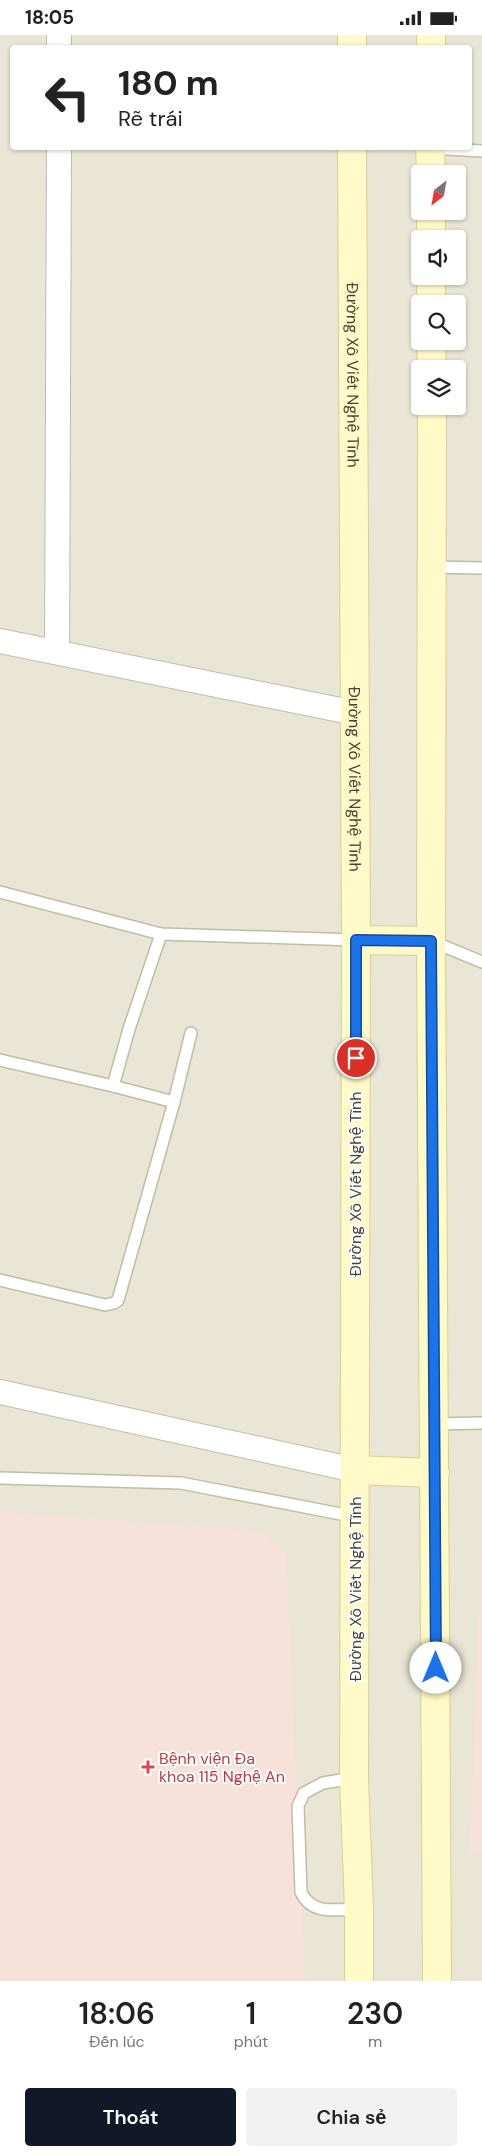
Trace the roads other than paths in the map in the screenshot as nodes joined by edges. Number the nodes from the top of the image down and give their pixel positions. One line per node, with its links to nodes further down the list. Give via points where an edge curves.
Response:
1 (59, 150): 11 (street)
2 (352, 150): 12 (main road, Đường Xô Viết Nghệ Tĩnh)
3 (430, 150): 6 (main road)
4 (465, 150): 5 (lane)
5 (482, 151)
6 (431, 165)
7 (432, 415): 8 (main road)
8 (433, 567): 9 (lane); 16 (main road)
9 (482, 568)
10 (0, 641): 11 (street)
11 (57, 652): 12 (street)
12 (354, 713): 15 (main road, Đường Xô Viết Nghệ Tĩnh)
13 (0, 892): 14 (lane)
14 (161, 935): 15 (lane); 20 (lane)
15 (356, 940): 16 (main road); 26 (main road, Đường Xô Viết Nghệ Tĩnh)
16 (431, 941): 17 (lane); 24 (main road)
17 (482, 963)
18 (192, 1033): 21 (lane)
19 (0, 1060): 20 (lane)
20 (113, 1086): 21 (lane)
21 (174, 1102): 22 (lane, via 118,1300 105,1305)
22 (0, 1280)
23 (0, 1392): 26 (street)
24 (435, 1423): 25 (lane); 27 (main road)
25 (482, 1423)
26 (355, 1470): 27 (main road); 29 (main road, Đường Xô Viết Nghệ Tĩnh)
27 (435, 1473): 33 (main road)
28 (0, 1478): 29 (lane, via 181,1483)
29 (356, 1517): 30 (main road, Đường Xô Viết Nghệ Tĩnh)
30 (354, 1778): 31 (main road, Đường Xô Viết Nghệ Tĩnh); 31 (lane, via 323,1783 304,1793 298,1806 301,1892 306,1902 315,1908)
31 (359, 1909): 32 (main road, Đường Xô Viết Nghệ Tĩnh)
32 (359, 1981)
33 (437, 1981)

